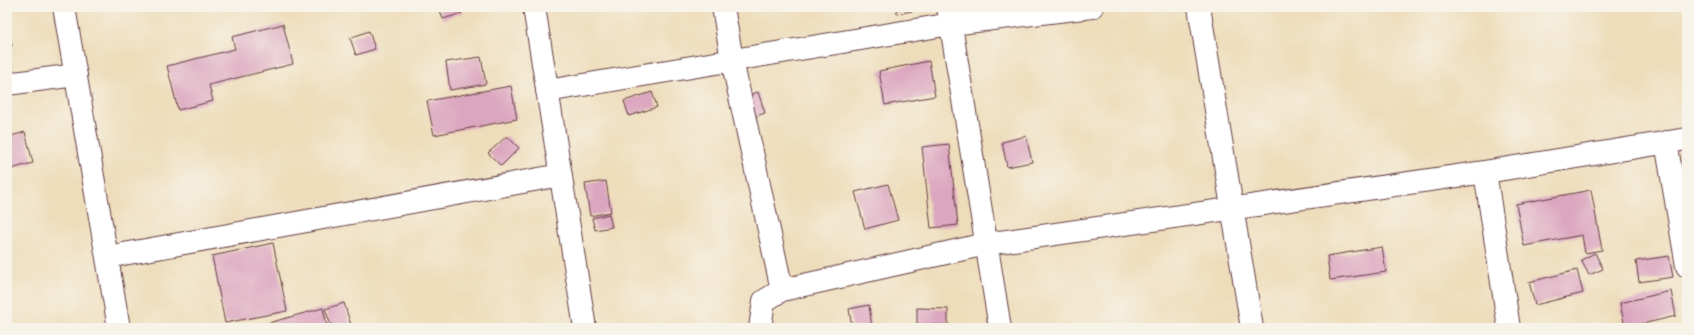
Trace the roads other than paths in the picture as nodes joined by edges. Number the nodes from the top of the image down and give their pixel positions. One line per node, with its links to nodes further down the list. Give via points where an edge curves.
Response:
1 (64, 7): 8 (street)
2 (534, 7): 10 (street)
3 (723, 7): 7 (street)
4 (1092, 7): 6 (street)
5 (1199, 7): 14 (street)
6 (949, 16): 7 (street); 15 (street)
7 (732, 60): 10 (street); 18 (street)
8 (76, 75): 9 (street); 16 (street)
9 (7, 84)
10 (547, 91): 13 (street)
11 (1677, 141): 12 (street); 17 (street)
12 (1485, 172): 14 (street); 24 (street)
13 (561, 175): 16 (street); 20 (street)
14 (1232, 208): 15 (street); 23 (street)
15 (986, 244): 18 (street); 22 (street)
16 (107, 257): 19 (street)
17 (1687, 266)
18 (782, 290): 21 (street, via 764,301)
19 (119, 328)
20 (585, 328)
21 (760, 328)
22 (1000, 328)
23 (1252, 328)
24 (1509, 328)

